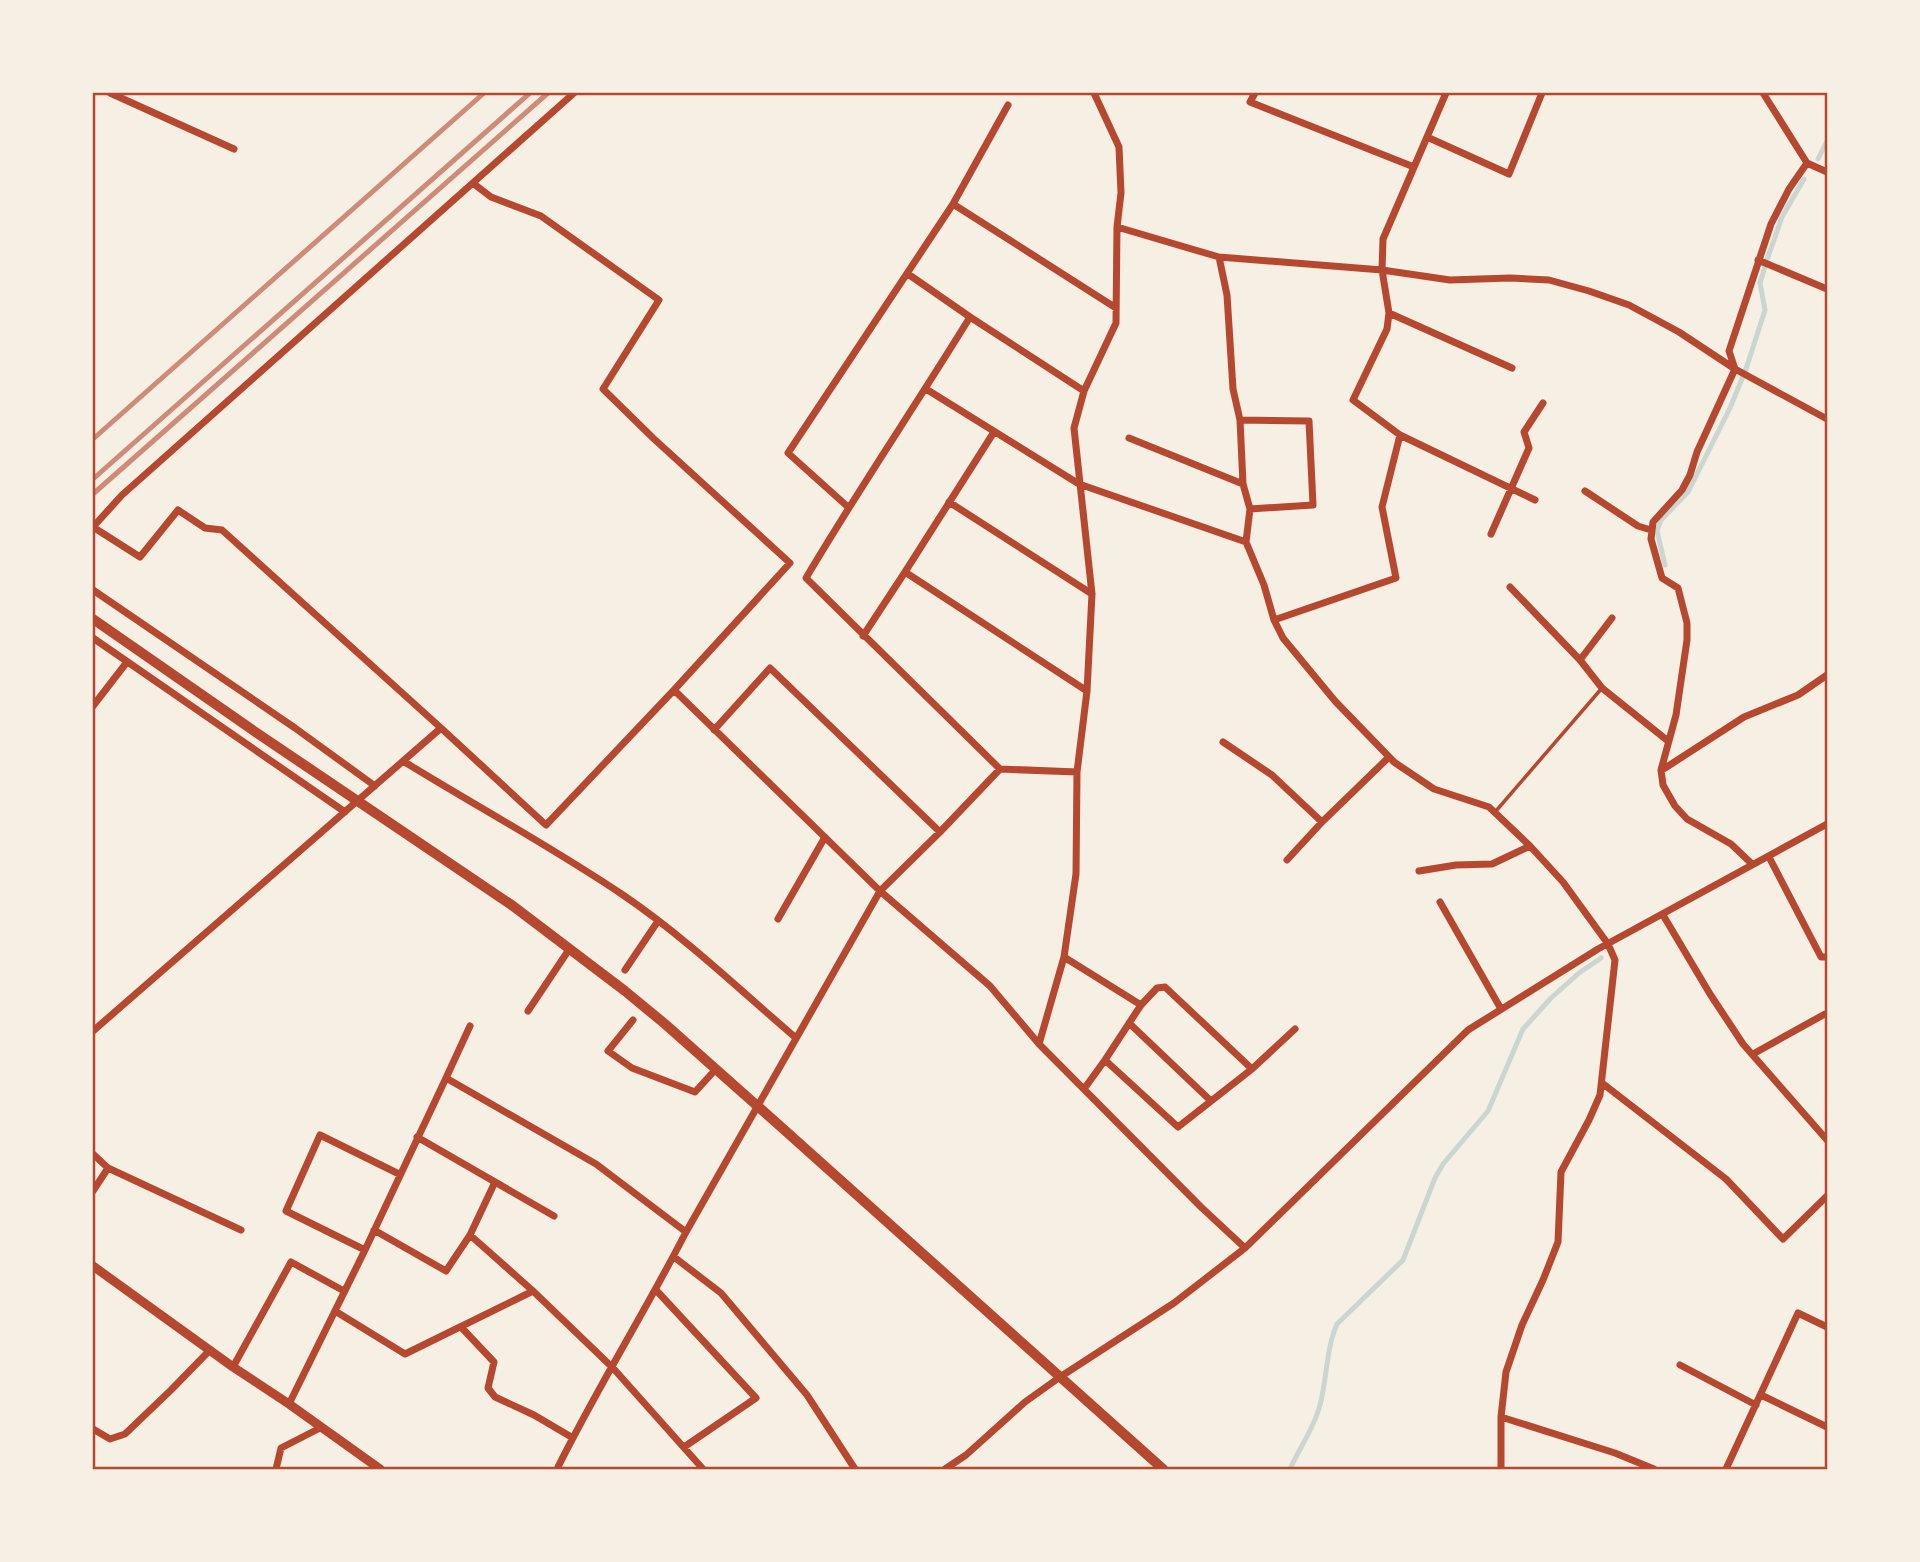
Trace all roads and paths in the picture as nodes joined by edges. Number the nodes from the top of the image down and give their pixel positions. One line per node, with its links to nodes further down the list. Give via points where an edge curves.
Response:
1 (110, 93): 10 (street)
2 (574, 93): 14 (street)
3 (1094, 93): 16 (street, via 1119,147)
4 (1255, 93): 12 (street, via 1250,102)
5 (1446, 93): 9 (street)
6 (1542, 93): 9 (street, via 1509,174)
7 (1763, 93): 11 (street)
8 (1008, 105): 15 (street)
9 (1427, 137): 12 (street)
10 (234, 149)
11 (1807, 163): 13 (street); 18 (street, via 1771,224)
12 (1414, 167): 19 (street, via 1383,239)
13 (1827, 172)
14 (474, 184): 43 (street, via 122,495); 60 (street, via 491,197 541,216 659,300 603,389 790,563)
15 (953, 204): 20 (street); 22 (street)
16 (1117, 227): 17 (street); 22 (street)
17 (1219, 257): 19 (street); 31 (street)
18 (1763, 262): 21 (street); 26 (street, via 1729,351)
19 (1382, 270): 23 (street); 26 (street, via 1450,280 1549,280 1589,291 1629,305 1679,332)
20 (908, 274): 24 (street); 41 (street, via 788,453)
21 (1827, 289)
22 (1116, 308): 28 (street, via 1116,323)
23 (1389, 313): 25 (street); 33 (street, via 1387,329 1353,400)
24 (970, 317): 27 (street); 28 (street)
25 (1512, 368)
26 (1737, 371): 30 (street); 44 (street, via 1682,490)
27 (926, 389): 32 (street); 41 (street)
28 (1084, 391): 35 (street, via 1074,428)
29 (1543, 402): 37 (street, via 1524,432 1530,448)
30 (1827, 419)
31 (1240, 420): 36 (street); 42 (street, via 1309,421 1313,505)
32 (994, 432): 35 (street); 40 (street)
33 (1400, 435): 37 (street); 53 (street, via 1382,507 1396,578)
34 (1129, 438): 36 (street)
35 (1079, 484): 46 (street); 50 (street)
36 (1243, 484): 42 (street)
37 (1511, 489): 39 (street); 45 (street)
38 (1585, 492): 44 (street)
39 (1535, 500)
40 (949, 502): 47 (street); 50 (street)
41 (848, 507): 54 (street, via 806,578)
42 (1250, 509): 46 (street)
43 (93, 527): 63 (street, via 140,557 178,510 205,528 222,530)
44 (1651, 530): 65 (street, via 1662,578 1678,588 1687,623 1676,715)
45 (1491, 534)
46 (1246, 542): 53 (street)
47 (905, 572): 54 (street); 61 (street)
48 (1510, 587): 56 (street)
49 (93, 590): 72 (street)
50 (1092, 594): 61 (street)
51 (1612, 618): 56 (street)
52 (93, 619): 73 (main road)
53 (1274, 620): 67 (street, via 1283,638 1335,701)
54 (863, 636): 69 (street)
55 (93, 638): 57 (street)
56 (1580, 660): 59 (street)
57 (127, 662): 62 (street); 74 (street)
58 (1827, 675): 70 (street, via 1798,695 1744,716)
59 (1602, 688): 65 (street); 75 (lane)
60 (674, 690): 64 (street); 78 (street)
61 (1087, 691): 71 (street)
62 (93, 706)
63 (441, 728): 68 (street); 78 (street)
64 (714, 730): 79 (street, via 770,668); 80 (street)
65 (1668, 741): 70 (street)
66 (1223, 742): 76 (street, via 1272,775)
67 (1389, 757): 75 (street, via 1434,789 1489,807); 76 (street)
68 (403, 761): 72 (street); 81 (street)
69 (1000, 769): 71 (street); 79 (street)
70 (1661, 770): 85 (street, via 1663,785 1675,806)
71 (1077, 772): 94 (street, via 1076,874)
72 (375, 786): 73 (street)
73 (359, 801): 74 (street); 93 (main road)
74 (345, 813): 105 (street)
75 (1494, 813): 82 (street)
76 (1322, 822): 84 (street)
77 (1827, 824): 83 (street)
78 (546, 825): 81 (street)
79 (940, 832): 87 (street)
80 (825, 837): 87 (street); 90 (street)
81 (536, 841): 91 (street)
82 (1530, 846): 86 (street, via 1492,864); 92 (street)
83 (1769, 857): 85 (street); 95 (street, via 1821,957)
84 (1287, 860)
85 (1752, 864): 89 (street)
86 (1419, 871)
87 (880, 891): 106 (street); 107 (street, via 990,986)
88 (1440, 902): 98 (street)
89 (1663, 915): 92 (street); 108 (street)
90 (778, 919)
91 (658, 921): 96 (street); 106 (street)
92 (1608, 944): 98 (street); 113 (street, via 1615,960)
93 (570, 947): 99 (street); 110 (main road)
94 (1064, 957): 97 (street); 107 (street)
95 (1827, 957)
96 (625, 970)
97 (1141, 1005): 102 (street); 111 (street, via 1157,988 1165,987)
98 (1501, 1009): 130 (street, via 1468,1030)
99 (528, 1011)
100 (1827, 1015): 108 (street)
101 (634, 1020): 110 (street, via 608,1051 632,1068 695,1092)
102 (1129, 1023): 109 (street); 115 (street)
103 (470, 1026): 112 (street)
104 (1295, 1030): 111 (street)
105 (93, 1031)
106 (796, 1038): 116 (street)
107 (1039, 1044): 114 (street)
108 (1753, 1054): 118 (street)
109 (1105, 1060): 114 (street); 115 (street, via 1178,1127)
110 (716, 1069): 116 (main road)
111 (1252, 1069): 115 (street)
112 (446, 1078): 117 (street); 128 (street, via 596,1164)
113 (1602, 1083): 124 (street, via 1726,1180 1783,1239); 148 (street, via 1589,1120 1561,1171 1558,1242 1506,1372)
114 (1084, 1089): 130 (street)
115 (1211, 1101)
116 (757, 1106): 128 (street); 144 (main road)
117 (417, 1137): 121 (street); 122 (street)
118 (1827, 1140)
119 (93, 1154): 120 (street)
120 (108, 1168): 123 (street); 126 (street)
121 (399, 1174): 127 (street); 131 (street, via 320,1135 286,1211)
122 (495, 1182): 125 (street); 129 (street)
123 (93, 1191)
124 (1827, 1196)
125 (554, 1216)
126 (241, 1230)
127 (374, 1230): 129 (street, via 446,1271); 131 (street)
128 (686, 1232): 132 (street)
129 (470, 1235): 136 (street)
130 (1245, 1248): 144 (street, via 1174,1303)
131 (365, 1250): 135 (street)
132 (674, 1256): 134 (street); 158 (street, via 721,1293 807,1395)
133 (93, 1266): 140 (street)
134 (656, 1290): 143 (street); 153 (street, via 756,1398)
135 (344, 1291): 137 (street); 142 (street, via 291,1262)
136 (533, 1291): 138 (street); 143 (street)
137 (335, 1311): 138 (street, via 405,1354); 146 (street)
138 (461, 1327): 152 (street, via 494,1363 488,1388 495,1397)
139 (1827, 1327): 145 (street, via 1798,1313)
140 (210, 1350): 142 (street); 151 (street, via 125,1434 110,1439)
141 (1680, 1365): 147 (street)
142 (233, 1367): 146 (street)
143 (613, 1368): 152 (street); 153 (street)
144 (1060, 1377): 159 (street); 160 (main road)
145 (1761, 1395): 147 (street); 150 (street)
146 (289, 1404): 149 (street)
147 (1756, 1405): 163 (street)
148 (1501, 1416): 161 (street); 162 (street)
149 (322, 1427): 154 (street, via 281,1448); 155 (street)
150 (1827, 1427)
151 (93, 1429)
152 (573, 1438): 156 (street)
153 (684, 1447): 157 (street)
154 (276, 1469)
155 (380, 1469)
156 (558, 1469)
157 (703, 1469)
158 (855, 1469)
159 (945, 1469)
160 (1163, 1469)
161 (1501, 1469)
162 (1654, 1469)
163 (1726, 1469)

